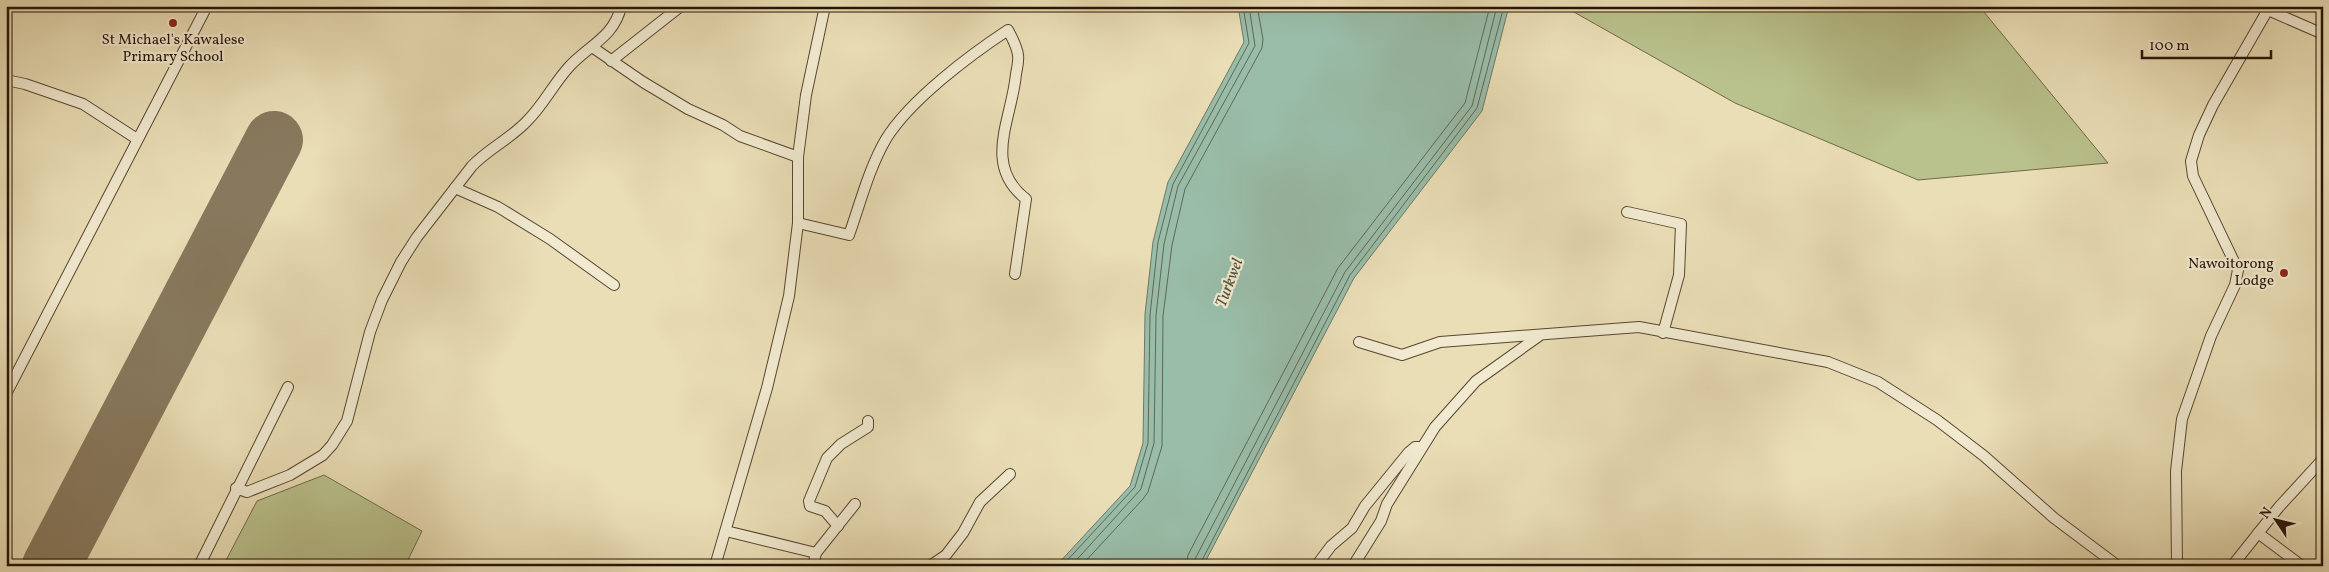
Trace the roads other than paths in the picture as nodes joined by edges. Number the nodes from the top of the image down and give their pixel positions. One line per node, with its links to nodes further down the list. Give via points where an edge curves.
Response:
1 (207, 6): 10 (street)
2 (621, 6): 7 (street, via 613,27)
3 (681, 6): 8 (street)
4 (824, 6): 11 (street)
5 (2269, 8): 6 (street); 39 (street, via 2213,105 2190,161 2238,270 2235,285 2210,336 2182,419 2176,471)
6 (2323, 34)
7 (592, 46): 8 (street); 12 (street, via 568,67 528,121 484,153)
8 (612, 61): 11 (street, via 668,98 740,136)
9 (6, 80): 10 (street, via 83,104)
10 (137, 139): 21 (street)
11 (798, 157): 14 (street)
12 (454, 188): 16 (street, via 498,207); 26 (street, via 407,252 382,300 370,332 347,421 332,445 323,455 290,475 247,492)
13 (1627, 212): 17 (street, via 1681,224 1678,275)
14 (798, 223): 15 (street, via 849,235 886,139 927,94 1008,30 1018,56 1002,144 1002,166 1010,184 1026,199); 29 (street, via 788,296 767,388)
15 (1015, 274)
16 (614, 285)
17 (1663, 333): 18 (street, via 1638,327); 38 (street, via 1828,362 1878,382 1984,456 2054,518)
18 (1540, 335): 19 (street, via 1440,342 1402,355); 23 (street, via 1476,381 1435,427)
19 (1359, 342)
20 (288, 387): 26 (street)
21 (6, 394)
22 (868, 421): 28 (street, via 868,427 841,444 827,458 809,501 810,506 825,511)
23 (1422, 447): 36 (street, via 1415,447 1409,452 1365,506 1352,528 1331,546); 37 (street)
24 (2323, 459): 30 (street)
25 (1010, 474): 35 (street, via 980,502 946,555)
26 (236, 488): 32 (street)
27 (855, 504): 28 (street)
28 (838, 526): 31 (street)
29 (726, 531): 31 (street); 33 (street)
30 (2258, 533): 40 (street); 41 (street)
31 (816, 553): 34 (street)
32 (198, 566)
33 (715, 566)
34 (813, 566)
35 (930, 566)
36 (1316, 566)
37 (1353, 566)
38 (2118, 566)
39 (2178, 566)
40 (2232, 566)
41 (2302, 566)

